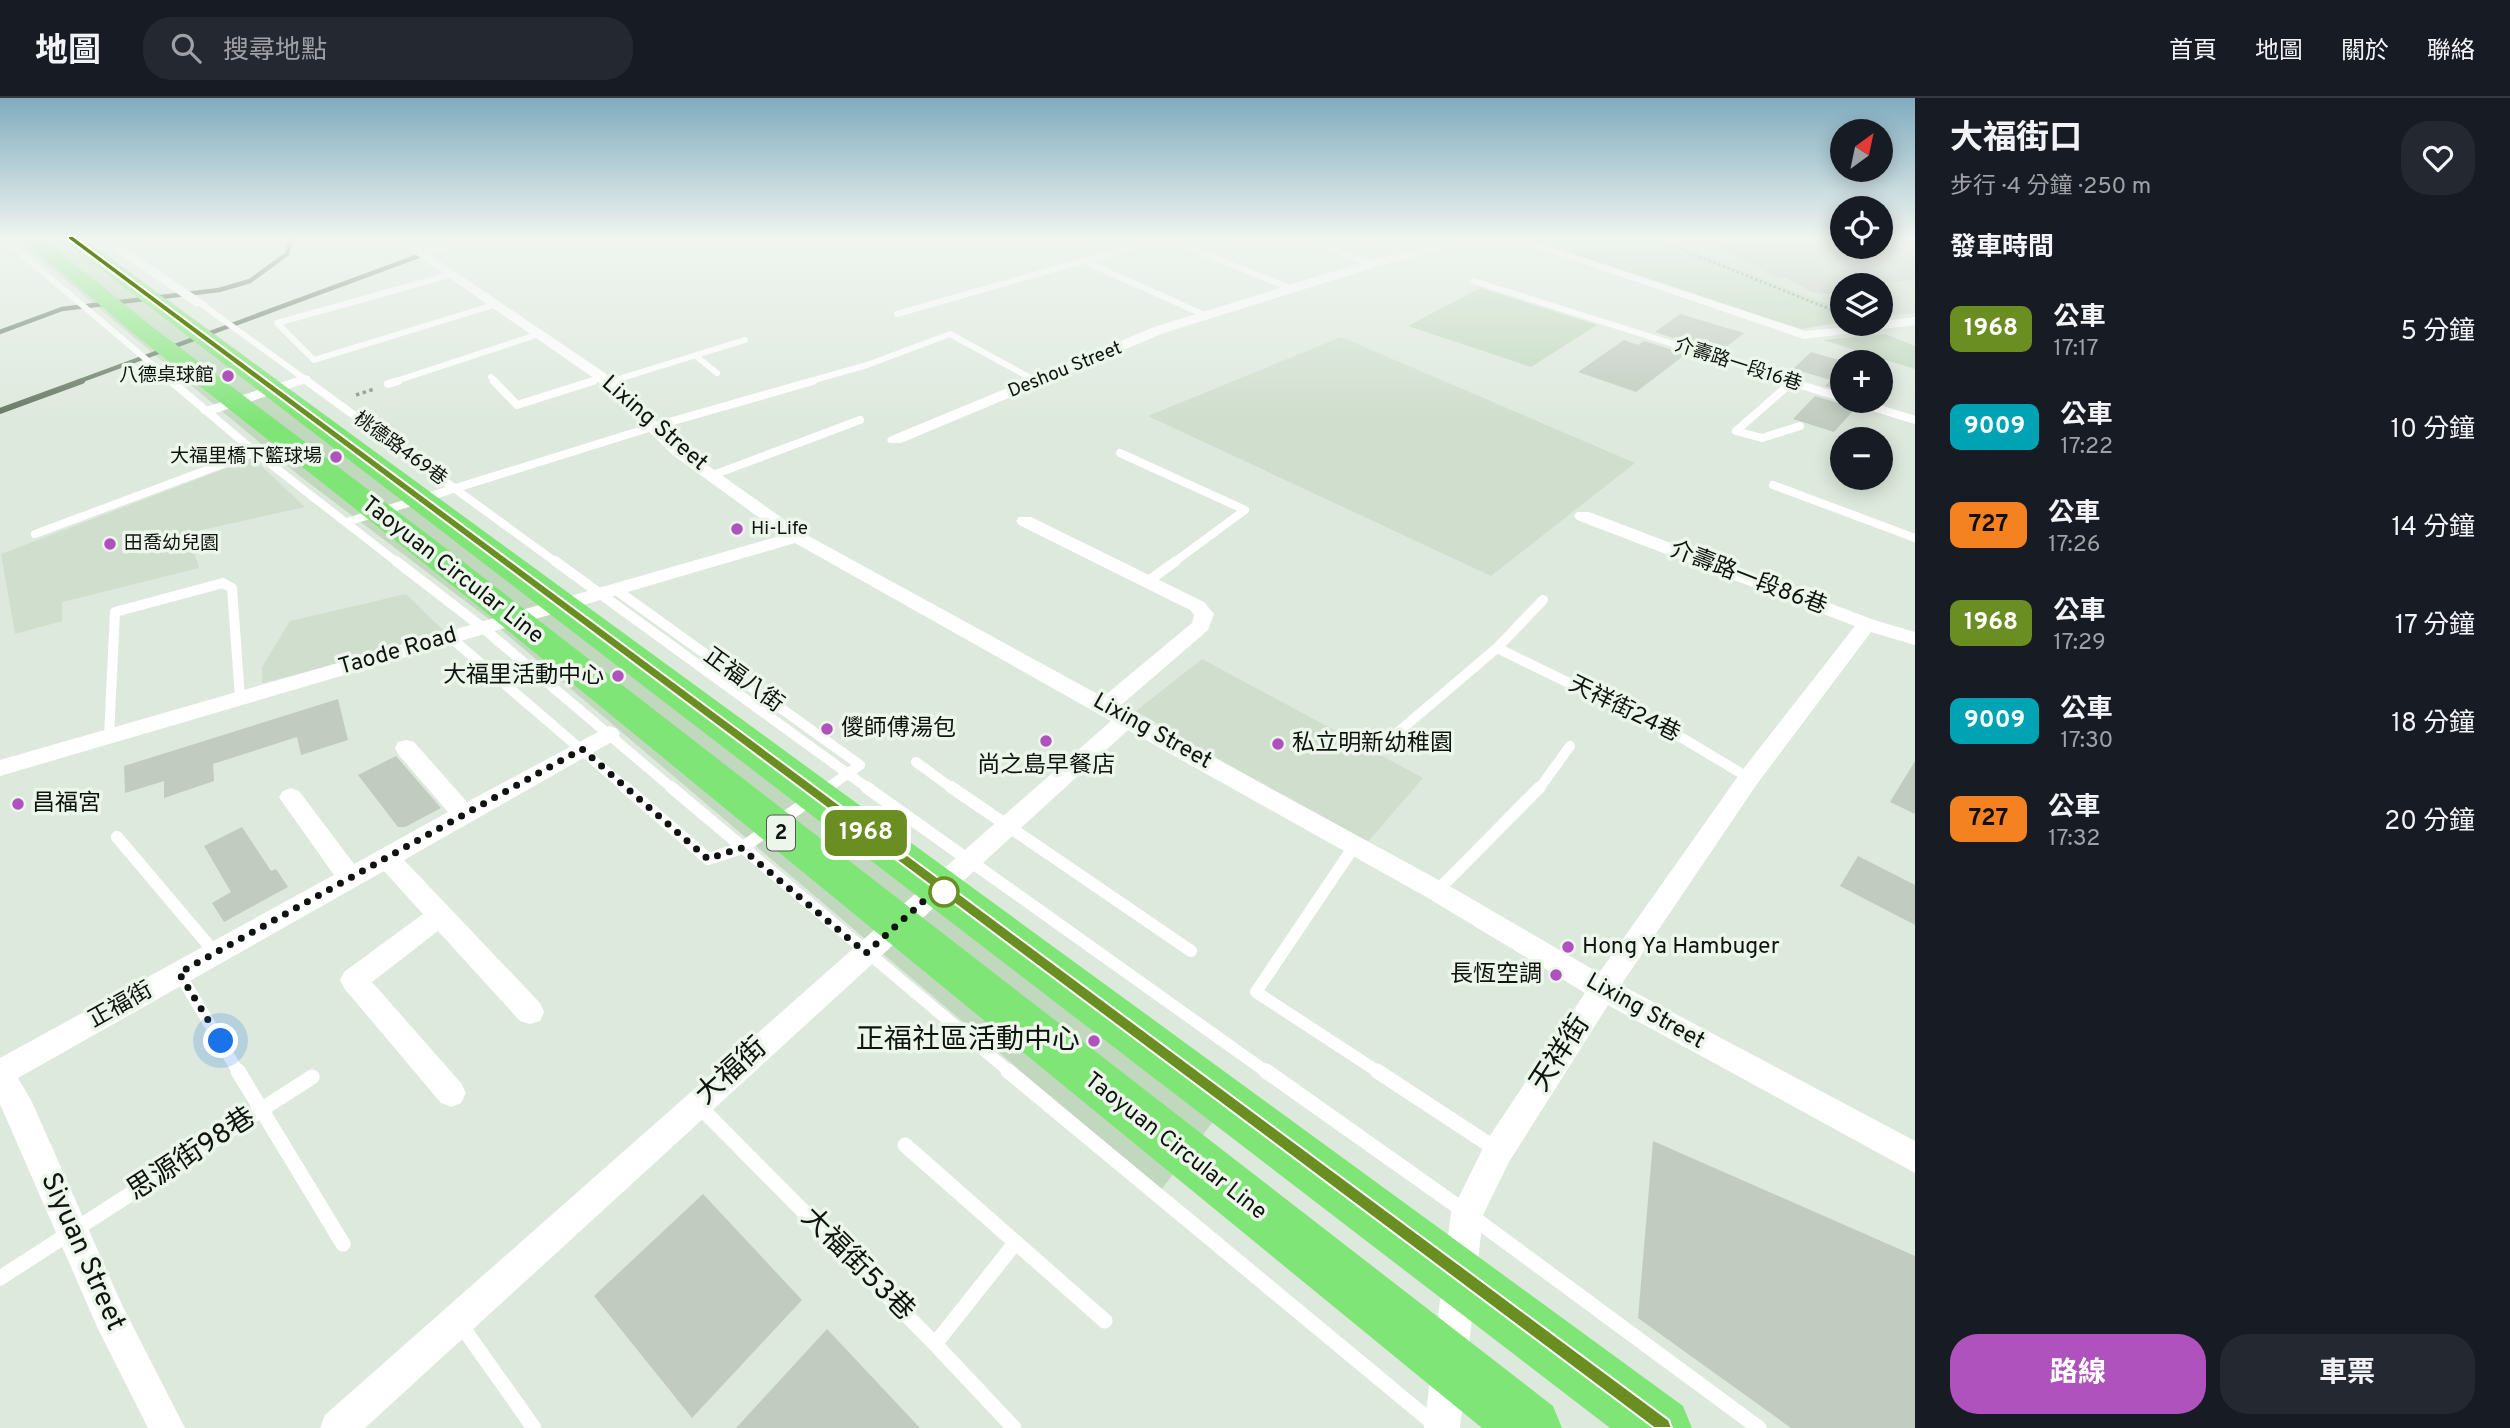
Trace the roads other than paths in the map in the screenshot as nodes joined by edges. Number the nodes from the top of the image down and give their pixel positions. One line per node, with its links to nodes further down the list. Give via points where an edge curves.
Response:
1 (77, 300): 28 (lane)
2 (107, 300): 104 (highway, Taoyuan Circular Line / 2, via 479,590)
3 (153, 300): 105 (highway, Taoyuan Circular Line / 2)
4 (196, 300): 12 (street)
5 (359, 300): 13 (lane, via 277,323 314,360)
6 (491, 300): 13 (street, Lixing Street)
7 (948, 300): 14 (lane)
8 (1171, 300): 15 (lane)
9 (1257, 300): 15 (street, Deshou Street)
10 (1534, 300): 25 (lane, 介壽路一段16巷)
11 (1700, 300): 16 (street, via 1804,335)
12 (200, 303): 22 (lane, 桃德路469巷)
13 (497, 304): 17 (street, Lixing Street)
14 (897, 314)
15 (1207, 316): 24 (street, Deshou Street, via 1159,330)
16 (1913, 323)
17 (539, 334): 23 (street, Lixing Street); 26 (lane)
18 (745, 340): 19 (lane)
19 (696, 356): 20 (lane); 23 (lane)
20 (718, 373)
21 (491, 377): 23 (lane, via 517,405)
22 (304, 379): 28 (street); 39 (lane, 桃德路469巷)
23 (604, 380): 33 (street, Lixing Street)
24 (1036, 382): 33 (lane, via 950,334 867,365); 34 (street, Deshou Street)
25 (1792, 382): 27 (lane, 介壽路一段16巷); 32 (lane, via 1736,431 1762,438)
26 (388, 384)
27 (1830, 394)
28 (208, 411): 35 (lane)
29 (1892, 413): 31 (lane)
30 (860, 420): 37 (lane)
31 (1915, 420)
32 (1800, 426)
33 (652, 427): 37 (street, Lixing Street); 39 (lane)
34 (895, 440)
35 (255, 452): 42 (lane); 43 (lane)
36 (1120, 453): 46 (lane, via 1245,510)
37 (713, 475): 44 (street, Lixing Street)
38 (1773, 485): 45 (lane)
39 (454, 488): 42 (lane); 47 (lane, 桃德路469巷)
40 (1583, 516): 49 (street, 介壽路一段86巷)
41 (1025, 521): 46 (street)
42 (347, 522): 50 (lane)
43 (35, 534)
44 (797, 537): 47 (street, Taode Road); 55 (street, Lixing Street)
45 (1915, 538)
46 (1147, 582): 55 (street, 大福街, via 1197,606 1204,614 1201,626)
47 (607, 592): 50 (street, Taode Road); 64 (lane, 桃德路469巷)
48 (1543, 600): 53 (lane)
49 (1867, 624): 51 (street, 介壽路一段86巷); 65 (street, 天祥街)
50 (483, 628): 52 (street, Taode Road); 56 (lane)
51 (1913, 635)
52 (450, 637): 54 (street, Taode Road); 61 (lane)
53 (1497, 648): 58 (lane); 65 (lane, 天祥街24巷, via 1684,739)
54 (240, 698): 57 (street, Taode Road); 57 (lane, via 232,588 223,583 115,612)
55 (1117, 712): 68 (street, 大福街); 70 (street, Lixing Street)
56 (609, 734): 61 (street, 正福街); 71 (lane)
57 (109, 736): 63 (street, Taode Road)
58 (1384, 744)
59 (1570, 746): 75 (lane, via 1536,793)
60 (406, 748): 67 (street)
61 (582, 749): 67 (street, 正福街); 71 (lane, via 708,859)
62 (916, 762): 68 (lane)
63 (0, 768)
64 (849, 774): 71 (lane); 73 (lane, 桃德路469巷)
65 (1749, 778): 81 (street, 天祥街)
66 (291, 797): 74 (street)
67 (464, 815): 72 (street, 正福街)
68 (1006, 827): 73 (street, 大福街); 77 (lane)
69 (117, 837): 79 (lane)
70 (1356, 845): 75 (street, Lixing Street); 89 (lane, via 1256,992)
71 (741, 848): 78 (lane)
72 (387, 858): 74 (street, 正福街); 76 (street)
73 (968, 861): 78 (street, 大福街); 91 (lane, 桃德路469巷)
74 (351, 879): 79 (street, 正福街)
75 (1437, 891): 81 (street, Lixing Street)
76 (440, 915): 82 (street); 85 (street, via 354,980)
77 (1191, 951)
78 (866, 953): 86 (street, 大福街); 103 (lane)
79 (216, 954): 80 (street, 正福街)
80 (179, 973): 83 (street, 正福街); 87 (lane)
81 (1603, 989): 89 (street, 天祥街); 90 (street, Lixing Street)
82 (530, 1012)
83 (0, 1075): 92 (street, Siyuan Street, via 20,1110)
84 (312, 1077): 87 (lane, 思源街98巷)
85 (451, 1093)
86 (697, 1104): 96 (street, 大福街); 98 (lane, 大福街53巷)
87 (263, 1109): 92 (lane, 思源街98巷); 94 (lane)
88 (905, 1145): 93 (lane)
89 (1498, 1151): 91 (street, 天祥街)
90 (1915, 1158)
91 (1467, 1213): 103 (street, 天祥街); 106 (lane, 桃德路469巷)
92 (71, 1233): 95 (lane, 思源街98巷); 99 (street, Siyuan Street)
93 (1016, 1242): 97 (lane); 98 (lane)
94 (343, 1244)
95 (0, 1278)
96 (457, 1320): 100 (street, 大福街); 101 (lane)
97 (1105, 1321)
98 (936, 1343): 102 (lane, 大福街53巷)
99 (167, 1428)
100 (338, 1428)
101 (534, 1428)
102 (1014, 1428)
103 (1441, 1428)
104 (1531, 1428)
105 (1661, 1428)
106 (1759, 1428)

